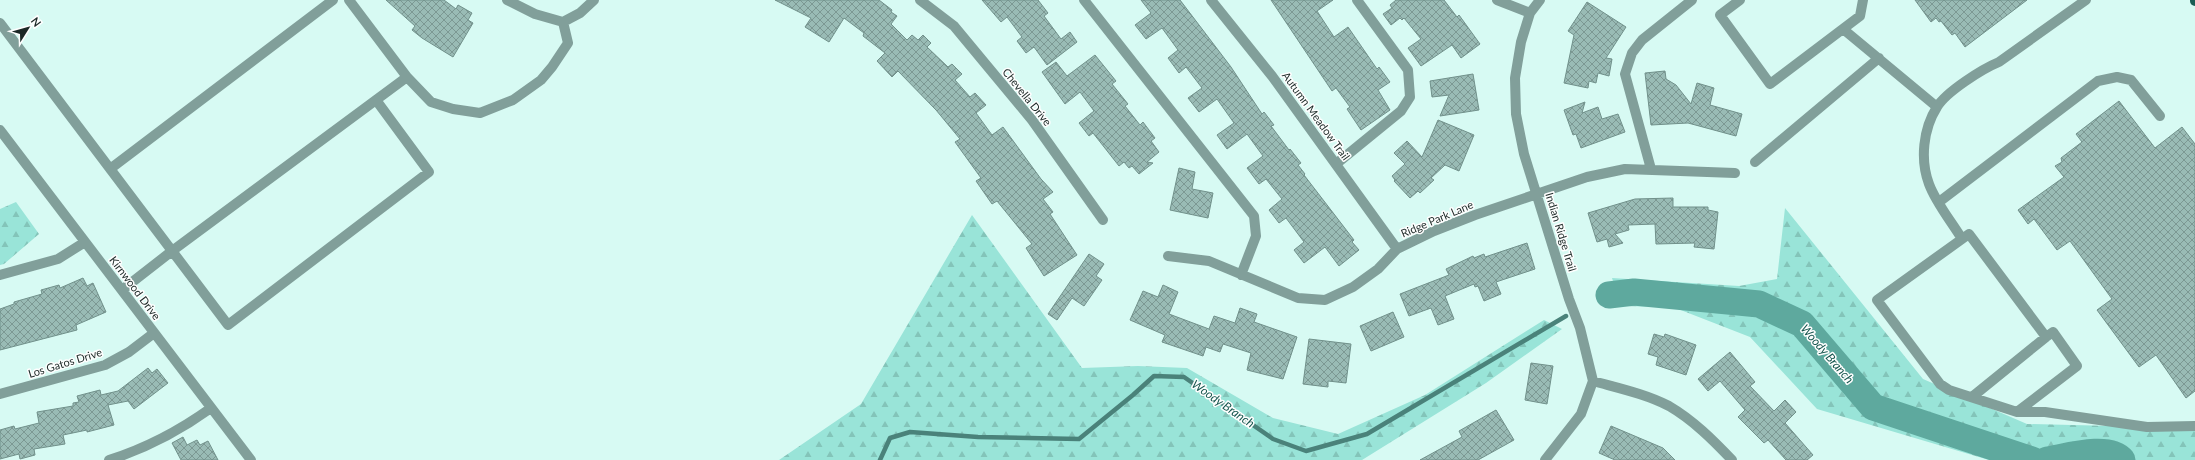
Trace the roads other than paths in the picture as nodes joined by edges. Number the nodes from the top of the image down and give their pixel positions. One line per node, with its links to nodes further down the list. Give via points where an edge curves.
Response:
1 (333, 0): 27 (street)
2 (349, 0): 20 (street)
3 (507, 0): 16 (street, via 534,14)
4 (920, 0): 32 (street, Chevella Drive, via 954,26 1032,120)
5 (1084, 0): 39 (street, via 1254,216 1256,236)
6 (1211, 0): 26 (street, Autumn Meadow Trail, via 1272,76)
7 (1357, 0): 26 (street, via 1408,70 1410,97 1401,111)
8 (1496, 0): 15 (street)
9 (1540, 0): 15 (street, Indian Ridge Trail)
10 (1692, 0): 28 (street, via 1642,40 1632,53 1624,74)
11 (1740, 0): 18 (street, via 1720,15 1770,84)
12 (1863, 0): 18 (street, via 1860,16)
13 (2086, 0): 22 (street, via 1959,88)
14 (591, 3): 16 (street)
15 (1530, 13): 30 (street, Indian Ridge Trail, via 1521,42 1515,78 1516,114 1524,154)
16 (563, 22): 20 (street, via 568,43 541,80 513,100 480,113 453,109 431,102)
17 (0, 23): 27 (street)
18 (1843, 29): 19 (street)
19 (1879, 58): 22 (street); 25 (street)
20 (407, 77): 21 (street)
21 (376, 100): 36 (street); 36 (street, via 429,172 228,325)
22 (1937, 107): 31 (street, via 1923,154 1929,184)
23 (2160, 116): 31 (street, via 2131,80 2117,77 2098,81)
24 (0, 130): 34 (street, Kirnwood Drive)
25 (1755, 162)
26 (1336, 164): 35 (street, Autumn Meadow Trail)
27 (110, 169): 36 (street)
28 (1651, 169): 29 (street, Ridge Park Lane); 30 (street, Ridge Park Lane, via 1625,169 1587,177)
29 (1734, 173)
30 (1536, 193): 35 (street, Ridge Park Lane, via 1475,215); 43 (street, Indian Ridge Trail, via 1580,328)
31 (1939, 202): 33 (street)
32 (1103, 220)
33 (1962, 239): 42 (street, via 1969,234); 45 (street, via 1877,300 1940,384)
34 (85, 242): 38 (street, via 58,259); 40 (street, Kirnwood Drive)
35 (1397, 249): 39 (street, Ridge Park Lane, via 1378,269 1353,286 1325,300 1298,298)
36 (172, 251): 40 (street)
37 (1168, 256): 39 (street, Ridge Park Lane, via 1209,262)
38 (0, 275)
39 (1241, 275)
40 (122, 290): 41 (street, Kirnwood Drive)
41 (154, 333): 44 (street, Los Gatos Drive, via 129,352 105,364); 46 (street, Kirnwood Drive)
42 (2046, 337): 45 (street); 47 (street, via 2053,332 2077,366)
43 (1593, 382): 51 (street, via 1581,414); 52 (street, via 1631,392 1668,406 1704,432)
44 (0, 394)
45 (1972, 398): 47 (street)
46 (211, 408): 49 (street, via 162,439); 50 (street, Kirnwood Drive)
47 (2017, 412): 48 (street, via 2045,412 2147,427)
48 (2195, 426)
49 (109, 460)
50 (251, 460)
51 (1545, 460)
52 (1732, 460)

